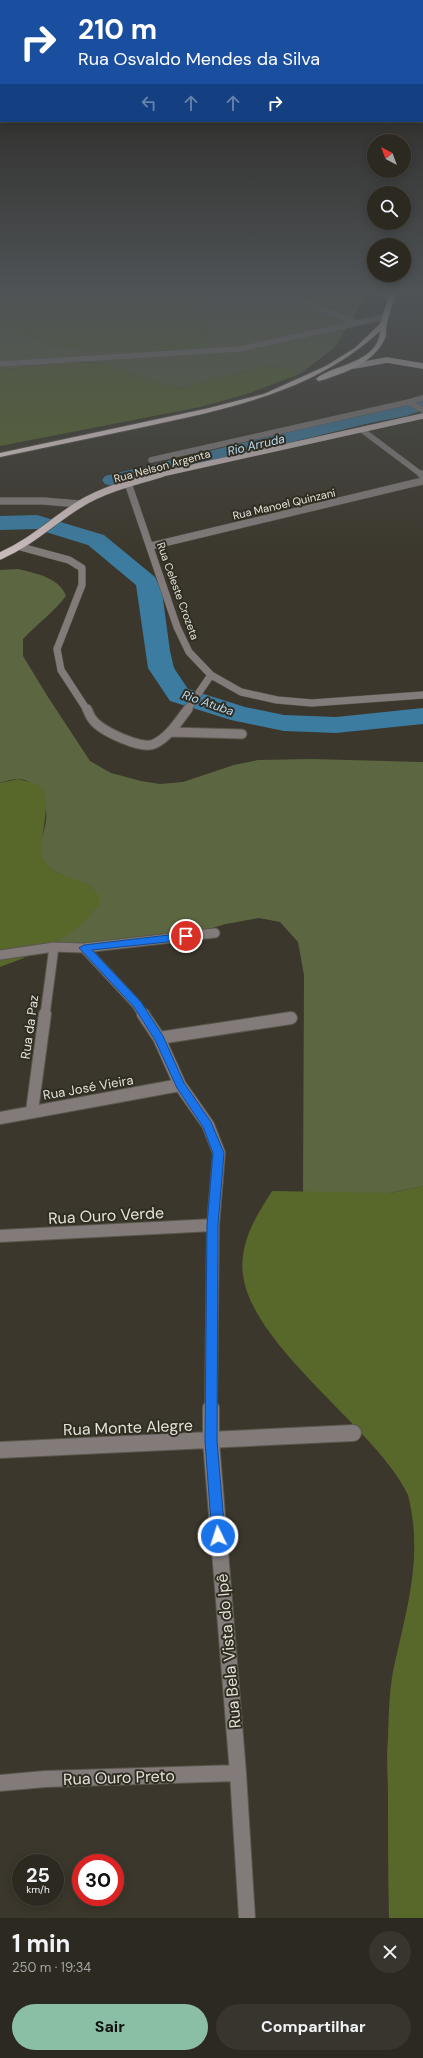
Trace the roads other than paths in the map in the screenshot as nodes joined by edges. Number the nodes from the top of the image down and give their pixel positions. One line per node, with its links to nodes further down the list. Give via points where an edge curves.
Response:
1 (294, 383): 3 (highway)
2 (308, 383): 3 (highway)
3 (266, 395): 9 (highway, via 206,412)
4 (423, 398): 5 (street, Rua Nelson Argenta)
5 (409, 402): 6 (street); 10 (street, Rua Nelson Argenta)
6 (423, 410)
7 (423, 416): 8 (main road, Rua Nelson Argenta)
8 (362, 430): 11 (street); 13 (main road, Rua Nelson Argenta)
9 (0, 455)
10 (151, 460)
11 (423, 476)
12 (423, 481): 16 (street, Rua Manoel Quinzani)
13 (128, 483): 15 (main road, Rua Nelson Argenta, via 100,493); 16 (street, Rua Celeste Crozeta)
14 (0, 501): 15 (street)
15 (80, 504): 17 (main road, Rua Nelson Argenta)
16 (151, 546): 19 (street, Rua Celeste Crozeta, via 177,627 189,652)
17 (21, 547): 18 (main road, Rua Nelson Argenta); 21 (street, via 69,560 82,568 82,584 57,649 61,670 93,721 112,734 143,746 153,745)
18 (0, 556)
19 (211, 675): 20 (street, Rua Celeste Crozeta, via 241,692 277,700 312,703); 21 (street)
20 (423, 695)
21 (171, 732): 22 (street)
22 (242, 734)
23 (215, 933): 25 (street)
24 (54, 947): 25 (street); 26 (street); 30 (street, Rua da Paz)
25 (84, 948): 28 (street, Rua Bela Vista do Ipê, via 138,1005)
26 (0, 955)
27 (291, 1018): 28 (street)
28 (159, 1038): 29 (street, Rua Bela Vista do Ipê)
29 (180, 1085): 30 (street, Rua José Vieira); 32 (street, Rua Bela Vista do Ipê, via 208,1125 218,1153)
30 (32, 1111): 31 (street, Rua José Vieira)
31 (0, 1118)
32 (213, 1225): 33 (street, Rua Ouro Verde); 35 (street, Rua Bela Vista do Ipê)
33 (0, 1236)
34 (353, 1433): 35 (street, Rua Monte Alegre)
35 (211, 1441): 36 (street, Rua Monte Alegre); 37 (street, Rua Bela Vista do Ipê)
36 (0, 1450)
37 (238, 1774): 38 (street, Rua Ouro Preto, via 45,1779); 39 (street, Rua Bela Vista do Ipê)
38 (0, 1783)
39 (247, 1918)

